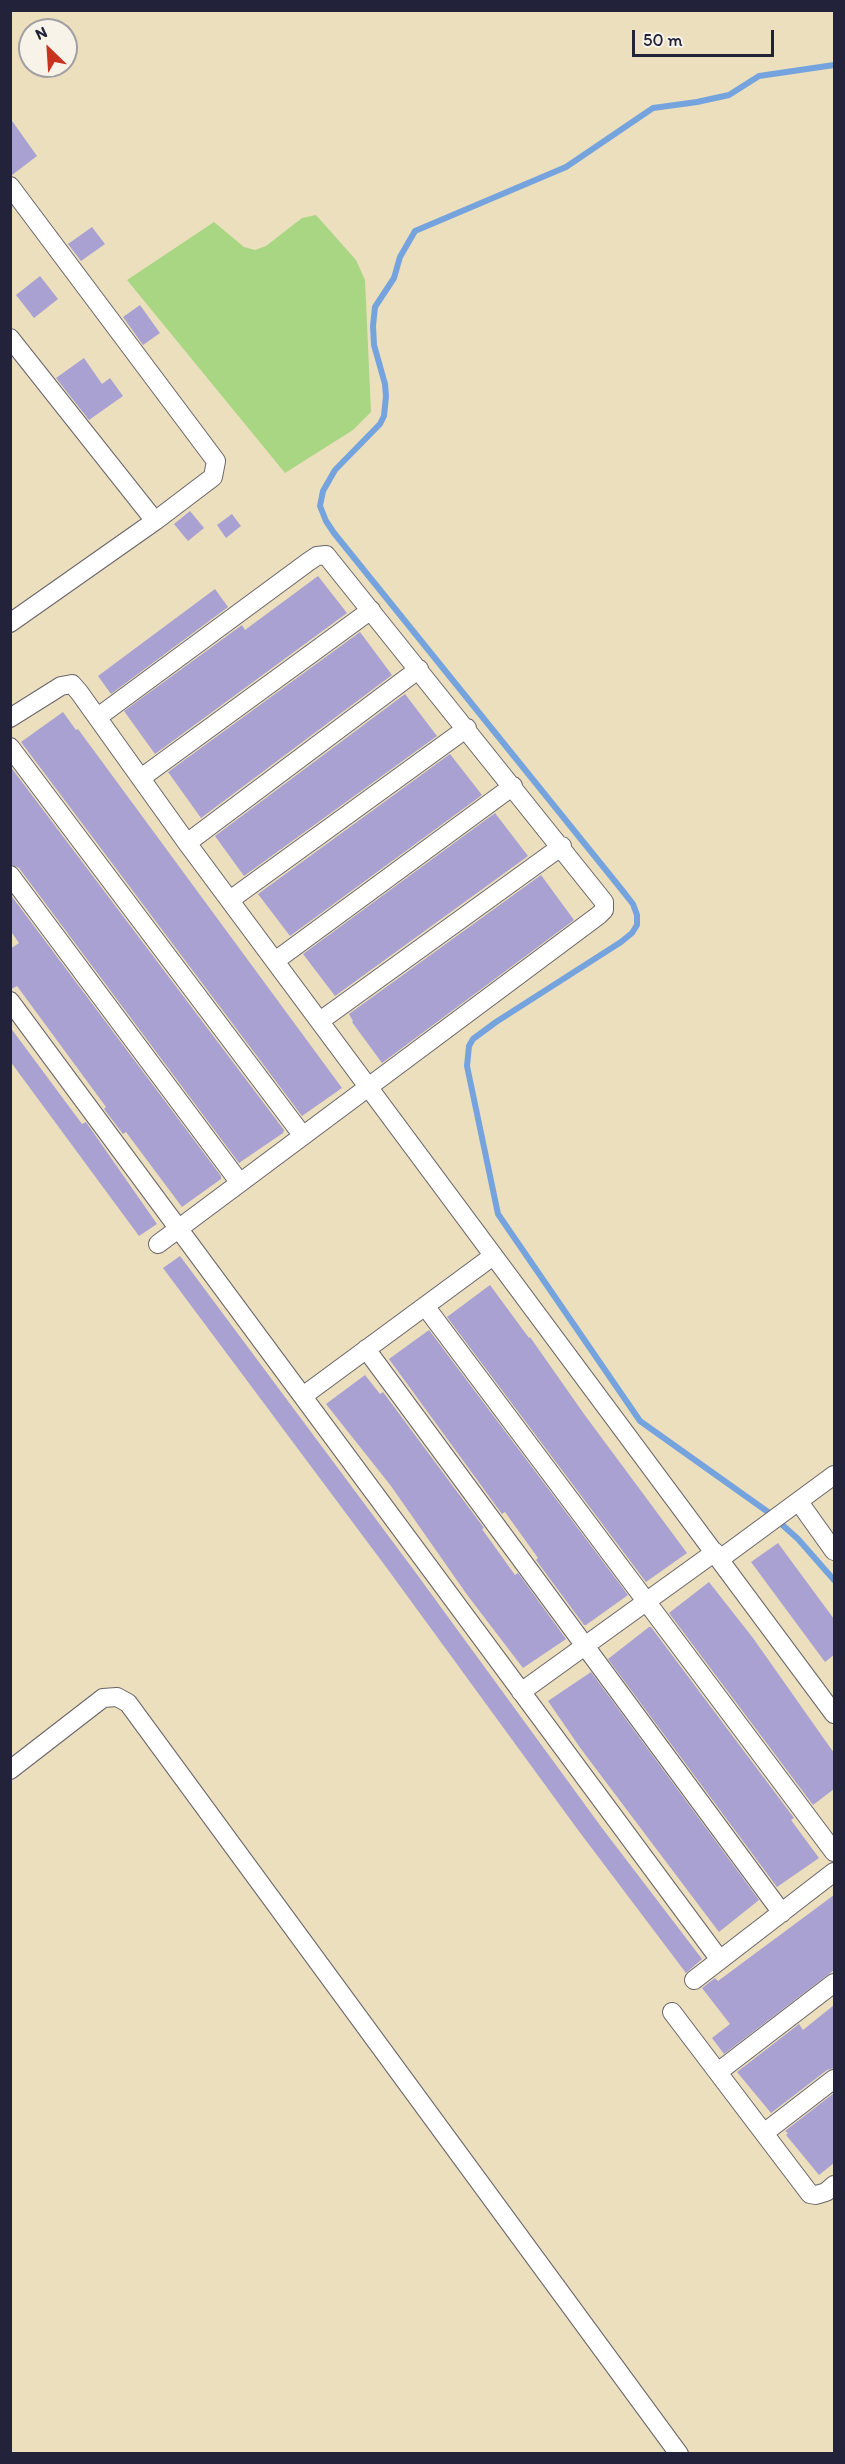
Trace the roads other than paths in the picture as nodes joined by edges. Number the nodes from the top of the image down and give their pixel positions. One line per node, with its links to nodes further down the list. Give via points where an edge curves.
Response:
1 (14, 196): 3 (street, via 216,461 213,477)
2 (10, 338): 3 (street)
3 (155, 521): 5 (street)
4 (371, 610): 6 (street); 7 (street, via 331,560 326,555 317,556); 11 (street)
5 (10, 622)
6 (419, 669): 9 (street); 13 (street)
7 (98, 717): 8 (street, via 72,684 50,691); 11 (street)
8 (10, 718)
9 (467, 728): 12 (street); 16 (street)
10 (10, 747): 21 (street)
11 (141, 778): 13 (street)
12 (513, 786): 14 (street); 17 (street)
13 (187, 843): 16 (street)
14 (562, 846): 19 (street); 20 (street, via 601,895 604,909)
15 (10, 875): 22 (street)
16 (230, 900): 17 (street)
17 (275, 961): 19 (street)
18 (10, 1001): 23 (street)
19 (320, 1021): 20 (street)
20 (369, 1086): 21 (street); 25 (street)
21 (303, 1136): 22 (street)
22 (240, 1183): 23 (street)
23 (179, 1228): 24 (street); 28 (street)
24 (159, 1244)
25 (493, 1256): 26 (street); 32 (street)
26 (425, 1306): 27 (street); 33 (street)
27 (366, 1349): 28 (street); 34 (street)
28 (303, 1396): 35 (street)
29 (834, 1475): 30 (street)
30 (799, 1502): 31 (street); 32 (street)
31 (834, 1551)
32 (717, 1556): 33 (street); 36 (street)
33 (646, 1602): 34 (street); 38 (street)
34 (584, 1647): 35 (street); 40 (street)
35 (521, 1692): 41 (street)
36 (834, 1714)
37 (10, 1770): 49 (street, via 103,1698 117,1697 128,1703)
38 (834, 1852)
39 (834, 1872): 40 (street)
40 (782, 1912): 41 (street)
41 (720, 1960): 42 (street)
42 (694, 1980)
43 (834, 1983): 45 (street)
44 (672, 2012): 45 (street)
45 (718, 2072): 47 (street)
46 (834, 2079): 47 (street)
47 (764, 2133): 48 (street, via 810,2194 826,2192)
48 (834, 2185)
49 (679, 2454)

